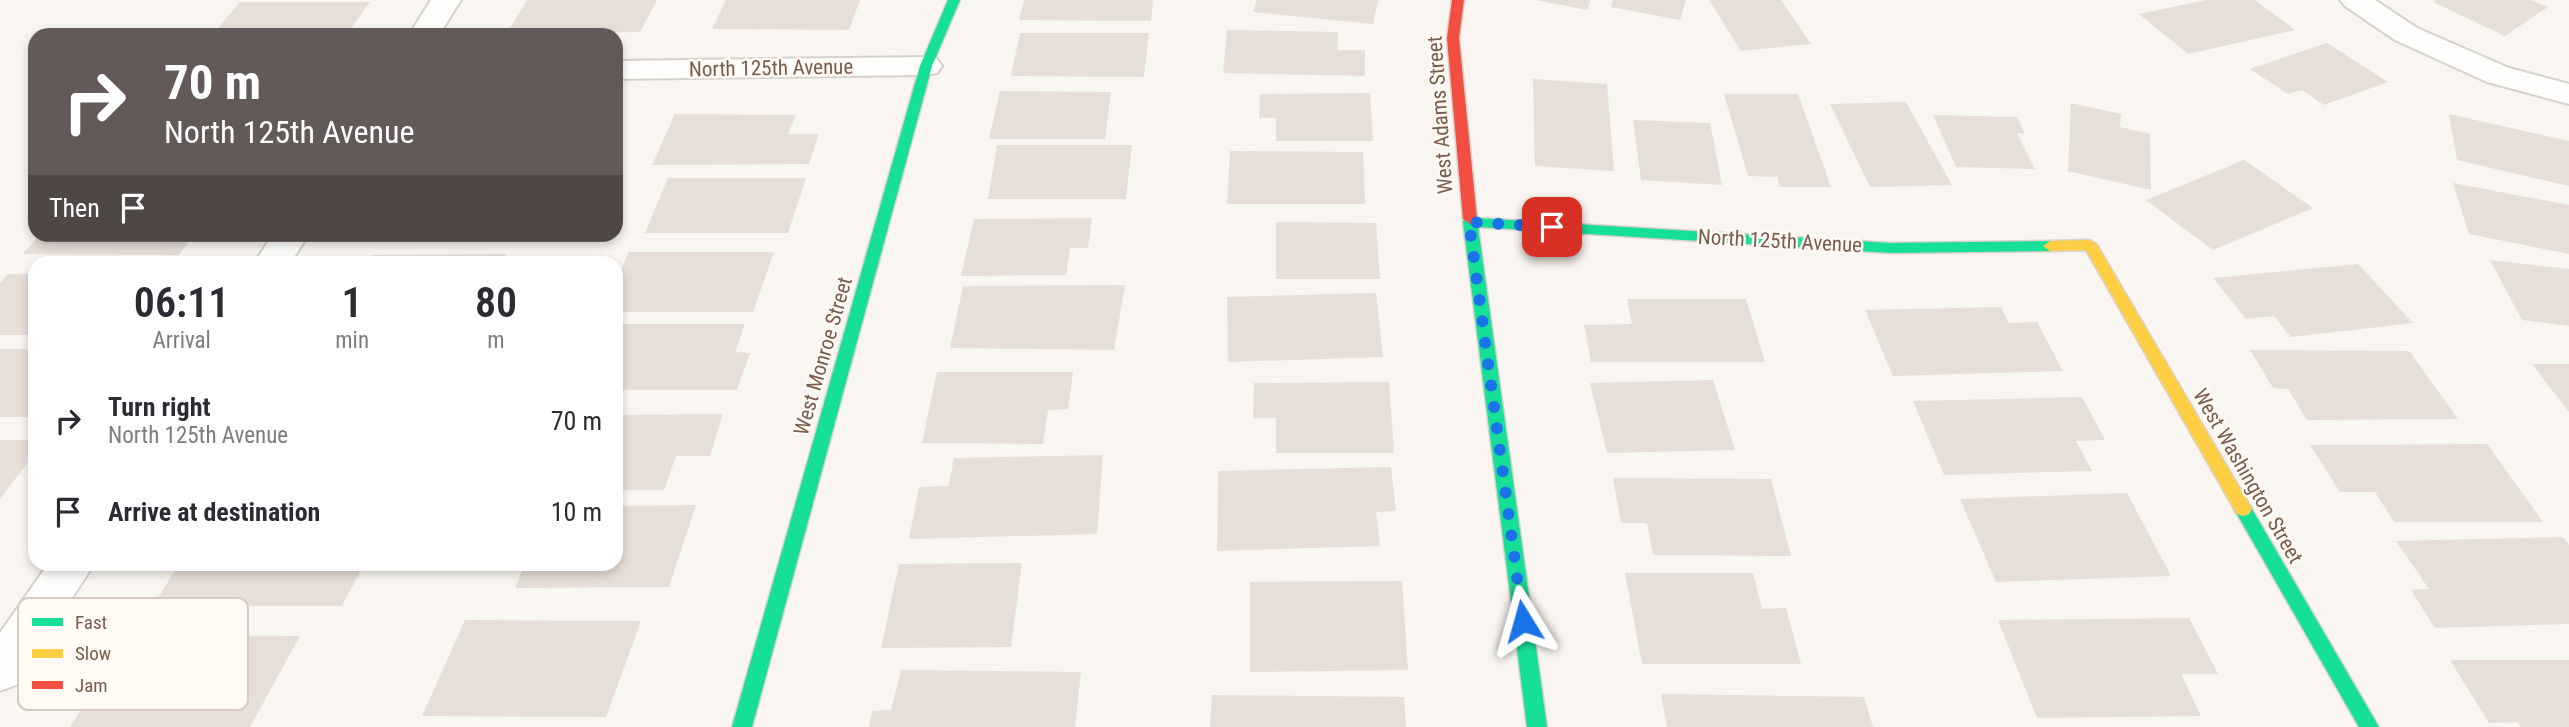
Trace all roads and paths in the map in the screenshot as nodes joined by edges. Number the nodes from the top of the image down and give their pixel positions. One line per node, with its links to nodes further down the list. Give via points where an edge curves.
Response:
1 (446, 0): 5 (street)
2 (954, 0): 6 (street, West Monroe Street)
3 (1458, 0): 9 (street, West Adams Street, via 1453,38)
4 (2355, 0): 8 (street, via 2406,34 2498,75)
5 (428, 28)
6 (926, 66): 7 (street, North 125th Avenue); 15 (street, West Monroe Street)
7 (623, 70)
8 (2569, 94)
9 (1469, 222): 10 (street, North 125th Avenue, via 1891,248); 16 (street, West Adams Street)
10 (2090, 245): 17 (street, West Washington Street)
11 (67, 571): 12 (street)
12 (49, 598)
13 (18, 644): 14 (street)
14 (0, 671)
15 (742, 727)
16 (1537, 727)
17 (2369, 727)

